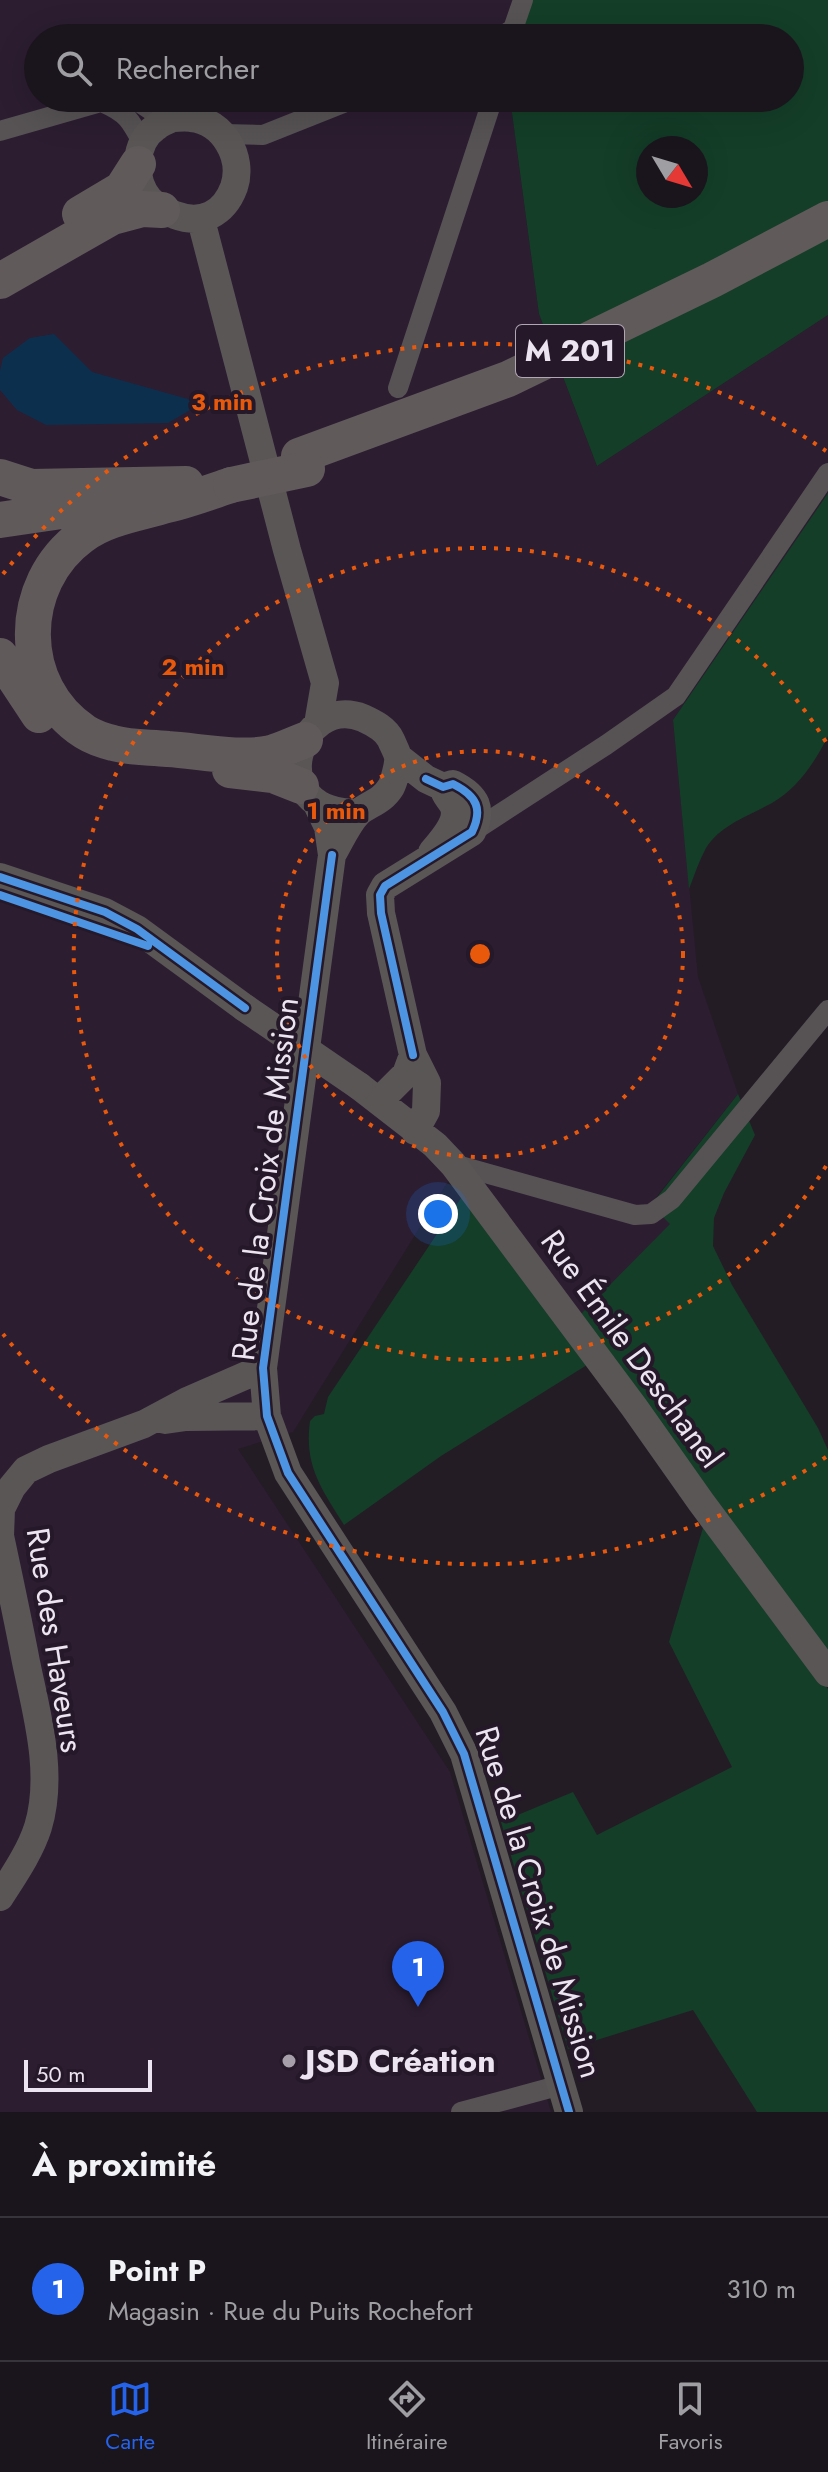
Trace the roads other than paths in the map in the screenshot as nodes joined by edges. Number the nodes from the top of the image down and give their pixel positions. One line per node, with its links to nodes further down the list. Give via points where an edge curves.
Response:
1 (523, 0): 2 (street)
2 (513, 24)
3 (71, 112): 9 (street)
4 (123, 112): 12 (street, via 132,122)
5 (155, 112): 8 (street)
6 (321, 112): 11 (street)
7 (488, 112): 20 (street)
8 (172, 118): 10 (main road, via 193,118); 12 (main road, via 155,127)
9 (0, 131)
10 (224, 134): 11 (street); 13 (main road)
11 (263, 135): 13 (street)
12 (140, 153): 14 (main road, via 140,183); 18 (highway, via 122,189)
13 (237, 169): 16 (main road, via 226,201)
14 (162, 210): 16 (main road); 19 (highway, via 112,217)
15 (828, 219): 21 (highway, M 201, via 508,379)
16 (201, 220): 29 (main road)
17 (828, 239): 21 (highway, M 201, via 481,410)
18 (0, 260)
19 (0, 281)
20 (398, 388)
21 (303, 462): 24 (highway, M 201)
22 (828, 473): 37 (street, via 676,696)
23 (0, 477): 25 (highway, via 31,487)
24 (230, 479): 25 (highway, M 201); 27 (highway, M 201); 31 (highway, via 105,524 68,547 36,604 35,665 68,717 87,733 114,744 247,755 270,753)
25 (186, 484): 26 (highway, M 201)
26 (0, 507)
27 (0, 520)
28 (0, 656): 35 (highway, via 35,710 60,738 86,755 126,764 273,775)
29 (325, 683): 30 (main road); 31 (main road)
30 (353, 714): 31 (main road, via 336,716); 32 (main road, via 389,735)
31 (311, 732): 35 (main road, via 296,760)
32 (398, 757): 33 (main road); 34 (main road)
33 (434, 783): 34 (main road); 37 (main road, via 453,784 477,804); 39 (main road, via 453,805 455,816)
34 (392, 786): 36 (main road)
35 (308, 794): 36 (main road, via 339,813); 38 (main road, via 328,827)
36 (358, 813): 38 (main road)
37 (472, 832): 39 (main road)
38 (332, 855): 48 (main road, Rue de la Croix de Mission)
39 (424, 862): 44 (main road, via 385,886 380,895)
40 (0, 877): 42 (main road, Rue Émile Deschanel, via 105,912)
41 (0, 895): 42 (main road)
42 (171, 953): 45 (main road, Rue Émile Deschanel, bridge)
43 (828, 1010): 47 (street, via 672,1199 651,1214 635,1215)
44 (413, 1055): 45 (main road, via 406,1074); 46 (main road, via 427,1083 426,1111)
45 (369, 1094): 46 (main road, Rue Émile Deschanel)
46 (415, 1131): 47 (main road, Rue Émile Deschanel)
47 (453, 1164): 51 (main road, Rue Émile Deschanel)
48 (263, 1368): 49 (main road, Rue de la Croix de Mission); 50 (main road, Rue des Haveurs)
49 (267, 1416): 50 (main road, Rue des Haveurs, via 186,1417); 53 (main road, Rue de la Croix de Mission, via 288,1473 443,1712 464,1754)
50 (144, 1424): 52 (main road, Rue des Haveurs, via 26,1470 1,1509 0,1536 39,1724 43,1792 38,1826)
51 (828, 1673)
52 (0, 1897)
53 (561, 2085): 54 (street); 55 (main road, Rue de la Croix de Mission)
54 (461, 2112)
55 (569, 2112)

